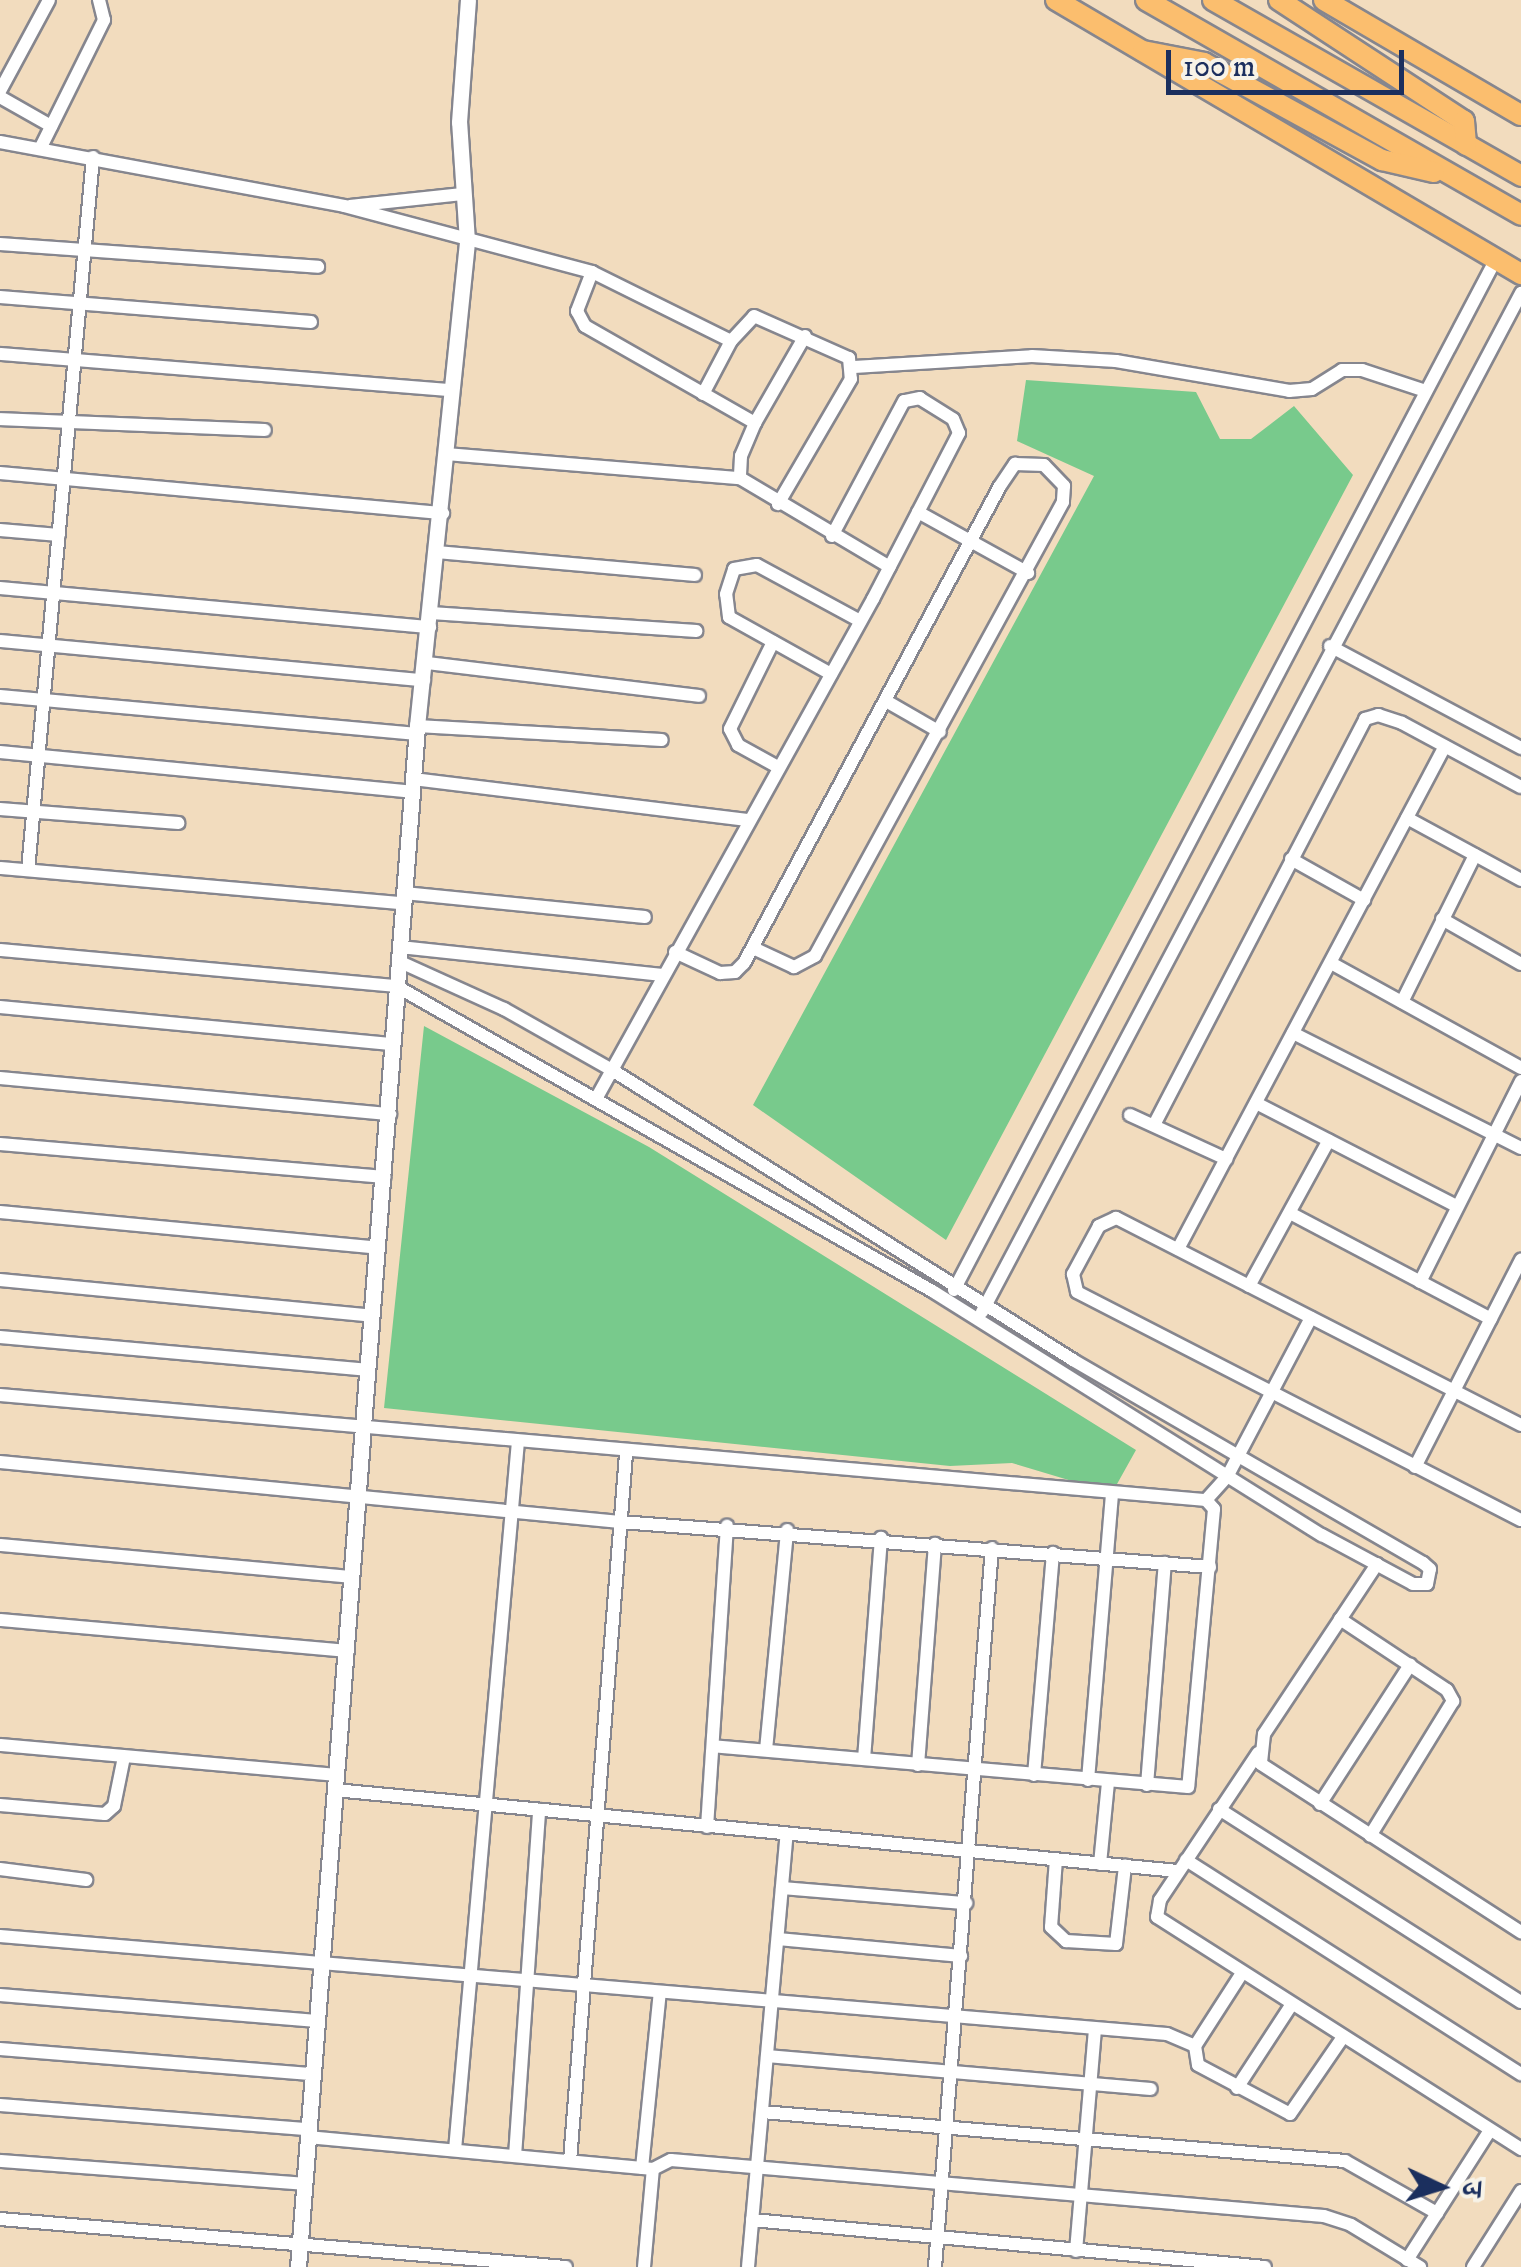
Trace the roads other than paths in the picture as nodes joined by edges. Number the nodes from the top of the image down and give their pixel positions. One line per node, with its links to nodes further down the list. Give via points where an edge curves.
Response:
1 (50, 0): 10 (street)
2 (100, 0): 12 (street, via 104,20)
3 (468, 0): 19 (street, via 459,122)
4 (1056, 0): 9 (main road)
5 (1146, 0): 18 (main road)
6 (1213, 0): 14 (main road)
7 (1278, 0): 14 (main road, via 1464,121)
8 (1324, 0): 11 (main road)
9 (1143, 51): 18 (main road, via 1204,64 1382,160); 25 (main road)
10 (0, 94): 12 (street)
11 (1521, 115)
12 (51, 126): 15 (street)
13 (0, 142): 15 (street)
14 (1466, 145): 17 (main road)
15 (41, 147): 16 (street)
16 (93, 156): 20 (street); 24 (street)
17 (1521, 176)
18 (1455, 177): 21 (main road)
19 (462, 194): 20 (street); 22 (street)
20 (344, 206): 22 (street)
21 (1521, 215)
22 (467, 241): 27 (street); 38 (street)
23 (0, 244): 24 (street)
24 (85, 248): 26 (street); 31 (street)
25 (1496, 259): 28 (main road); 39 (street)
26 (318, 267)
27 (592, 272): 34 (street); 40 (street, via 577,311 585,326)
28 (1521, 274)
29 (1521, 293): 68 (street)
30 (0, 297): 31 (street)
31 (80, 304): 32 (street); 36 (street)
32 (311, 322)
33 (805, 336): 34 (street, via 754,316); 37 (street); 42 (street)
34 (730, 341): 40 (street)
35 (0, 354): 36 (street)
36 (75, 360): 38 (street); 43 (street)
37 (854, 367): 39 (street, via 1032,356 1116,362 1290,391 1362,370); 49 (street)
38 (452, 390): 45 (street)
39 (1426, 391): 135 (street)
40 (703, 394): 42 (street)
41 (0, 419): 43 (street)
42 (756, 424): 48 (street, via 741,456)
43 (69, 425): 44 (street); 47 (street)
44 (266, 430)
45 (446, 454): 48 (street); 50 (street)
46 (0, 473): 47 (street)
47 (60, 478): 50 (street); 53 (street)
48 (740, 478): 49 (street)
49 (778, 504): 54 (street)
50 (443, 512): 56 (street)
51 (918, 512): 54 (street, via 958,426 912,398 895,410); 55 (street); 57 (street)
52 (0, 530): 53 (street)
53 (59, 535): 61 (street)
54 (832, 536): 57 (street)
55 (973, 540): 58 (street); 58 (street, via 1015,464 1044,465 1064,486 1063,502); 75 (street)
56 (437, 552): 59 (street); 62 (street)
57 (890, 567): 63 (street)
58 (1028, 573): 77 (street)
59 (694, 576)
60 (0, 588): 61 (street)
61 (54, 592): 62 (street); 67 (street)
62 (430, 620): 64 (street); 69 (street)
63 (860, 622): 66 (street, via 758,565 739,566 724,610); 70 (street)
64 (696, 631)
65 (0, 641): 67 (street)
66 (773, 642): 70 (street); 83 (street, via 730,730 738,745)
67 (49, 645): 71 (street); 74 (street)
68 (1330, 646): 80 (street); 138 (street)
69 (427, 662): 71 (street); 73 (street)
70 (831, 674): 83 (street)
71 (424, 680): 76 (street)
72 (0, 696): 74 (street)
73 (699, 696)
74 (44, 700): 76 (street); 82 (street)
75 (886, 701): 77 (street); 100 (street)
76 (417, 730): 78 (street); 84 (street)
77 (940, 732): 100 (street, via 808,964 794,967)
78 (662, 740)
79 (1445, 746): 85 (street); 88 (street); 92 (street, via 1386,716 1364,719)
80 (1521, 748)
81 (0, 752): 82 (street)
82 (39, 755): 84 (street); 87 (street)
83 (778, 766): 89 (street)
84 (413, 786): 89 (street); 96 (street)
85 (1521, 786)
86 (0, 810): 87 (street)
87 (34, 812): 90 (street); 94 (street)
88 (1407, 818): 91 (street); 97 (street)
89 (748, 820): 102 (street)
90 (178, 823)
91 (1475, 855): 95 (street); 99 (street)
92 (1291, 859): 97 (street); 120 (street)
93 (0, 868): 94 (street)
94 (28, 870): 96 (street)
95 (1521, 880)
96 (404, 898): 98 (street); 103 (street)
97 (1364, 900): 104 (street)
98 (645, 917)
99 (1442, 918): 105 (street); 108 (street)
100 (753, 948): 102 (street, via 730,974)
101 (0, 950): 107 (street)
102 (676, 952): 106 (street)
103 (399, 954): 106 (street); 107 (street); 113 (street)
104 (1330, 963): 108 (street); 110 (street)
105 (1521, 964)
106 (663, 975): 113 (street)
107 (396, 986): 111 (street); 116 (street)
108 (1402, 1002): 112 (street)
109 (0, 1007): 111 (street)
110 (1294, 1033): 117 (street); 121 (street)
111 (393, 1044): 118 (street)
112 (1521, 1068)
113 (612, 1070): 116 (street); 135 (street)
114 (0, 1078): 118 (street)
115 (1521, 1082): 121 (street)
116 (596, 1099): 137 (street)
117 (1256, 1103): 122 (street); 125 (street)
118 (390, 1114): 126 (street)
119 (1130, 1115): 120 (street)
120 (1154, 1125): 125 (street)
121 (1494, 1134): 124 (street); 127 (street)
122 (1329, 1140): 127 (street); 129 (street)
123 (0, 1144): 126 (street)
124 (1521, 1148)
125 (1226, 1160): 131 (street)
126 (386, 1177): 130 (street)
127 (1456, 1206): 134 (street)
128 (0, 1212): 130 (street)
129 (1290, 1213): 134 (street); 136 (street)
130 (378, 1248): 139 (street)
131 (1178, 1249): 136 (street); 146 (street, via 1110,1218 1074,1274 1073,1288)
132 (1521, 1260): 141 (street)
133 (0, 1280): 139 (street)
134 (1420, 1282): 141 (street)
135 (957, 1286): 137 (street); 138 (street)
136 (1249, 1286): 140 (street)
137 (946, 1300): 142 (street)
138 (985, 1304): 142 (street); 152 (street)
139 (372, 1316): 144 (street)
140 (1311, 1318): 145 (street); 146 (street)
141 (1491, 1319): 145 (street)
142 (977, 1322): 155 (street)
143 (0, 1337): 144 (street)
144 (368, 1370): 149 (street)
145 (1454, 1391): 148 (street); 154 (street)
146 (1272, 1392): 152 (street); 154 (street)
147 (0, 1396): 149 (street)
148 (1521, 1425)
149 (366, 1427): 150 (street); 157 (street)
150 (518, 1442): 151 (street); 159 (street)
151 (626, 1454): 156 (street); 161 (street)
152 (1239, 1456): 155 (street); 171 (street, via 1423,1563 1430,1576 1420,1587)
153 (0, 1462): 157 (street)
154 (1416, 1468): 160 (street)
155 (1227, 1476): 158 (street); 171 (street)
156 (1112, 1493): 158 (street); 169 (street)
157 (360, 1496): 159 (street); 173 (street)
158 (1206, 1500): 172 (street, via 1214,1508)
159 (512, 1510): 161 (street); 193 (street)
160 (1521, 1520)
161 (620, 1522): 162 (street); 196 (street)
162 (727, 1526): 163 (street); 179 (street)
163 (787, 1530): 164 (street); 180 (street)
164 (881, 1538): 165 (street); 183 (street)
165 (935, 1544): 167 (street); 184 (street)
166 (0, 1545): 173 (street)
167 (992, 1548): 168 (street); 185 (street)
168 (1053, 1553): 169 (street); 186 (street)
169 (1106, 1558): 170 (street); 187 (street)
170 (1165, 1563): 172 (street); 190 (street)
171 (1378, 1564): 174 (street)
172 (1210, 1567): 190 (street, via 1192,1782 1183,1788)
173 (354, 1577): 176 (street)
174 (1340, 1619): 177 (street); 181 (street)
175 (0, 1620): 176 (street)
176 (348, 1651): 189 (street)
177 (1410, 1665): 191 (street); 199 (street, via 1447,1690 1452,1707)
178 (0, 1745): 182 (street)
179 (714, 1746): 180 (street); 197 (street)
180 (766, 1750): 183 (street)
181 (1258, 1753): 191 (street, via 1266,1770); 194 (street)
182 (124, 1757): 189 (street); 192 (street, via 114,1806 105,1814)
183 (864, 1760): 184 (street)
184 (918, 1765): 185 (street)
185 (976, 1770): 186 (street); 200 (street)
186 (1034, 1775): 187 (street)
187 (1088, 1780): 188 (street)
188 (1108, 1782): 190 (street); 202 (street)
189 (336, 1783): 193 (street); 213 (street)
190 (1148, 1785)
191 (1320, 1804): 199 (street)
192 (0, 1805)
193 (490, 1805): 195 (street); 215 (street)
194 (1219, 1809): 204 (street); 221 (street)
195 (539, 1810): 196 (street); 216 (street)
196 (597, 1815): 197 (street); 217 (street)
197 (707, 1827): 198 (street)
198 (787, 1834): 200 (street); 207 (street)
199 (1370, 1836): 209 (street)
200 (970, 1851): 201 (street); 208 (street)
201 (1056, 1859): 202 (street); 203 (street, via 1051,1927 1066,1941 1116,1944)
202 (1100, 1864): 203 (street)
203 (1126, 1866): 204 (street)
204 (1182, 1866): 214 (street, via 1157,1917); 231 (street)
205 (0, 1869): 206 (street)
206 (86, 1880)
207 (782, 1888): 208 (street); 211 (street)
208 (966, 1903): 212 (street)
209 (1521, 1932)
210 (0, 1936): 213 (street)
211 (778, 1940): 212 (street); 220 (street)
212 (962, 1956): 223 (street)
213 (321, 1964): 215 (street); 224 (street)
214 (1242, 1973): 222 (street); 227 (street)
215 (475, 1977): 216 (street); 243 (street)
216 (528, 1982): 217 (street); 244 (street)
217 (581, 1986): 218 (street); 246 (street)
218 (660, 1992): 220 (street); 248 (street)
219 (0, 1995): 224 (street)
220 (772, 2002): 223 (street); 229 (street)
221 (1521, 2002)
222 (1292, 2004): 226 (street); 234 (street)
223 (956, 2017): 225 (street); 232 (street)
224 (317, 2021): 230 (street)
225 (1095, 2028): 227 (street, via 1167,2034); 233 (street)
226 (1343, 2037): 234 (street, via 1290,2114); 239 (street)
227 (1195, 2046): 234 (street, via 1198,2065)
228 (0, 2049): 230 (street)
229 (767, 2056): 232 (street); 237 (street)
230 (312, 2074): 240 (street)
231 (1521, 2074)
232 (952, 2075): 233 (street); 238 (street)
233 (1090, 2086): 235 (street); 241 (street)
234 (1237, 2088)
235 (1151, 2089)
236 (0, 2106): 240 (street)
237 (762, 2112): 238 (street); 247 (street)
238 (947, 2127): 241 (street); 249 (street)
239 (1490, 2130): 242 (street); 253 (street)
240 (308, 2133): 243 (street); 250 (street)
241 (1086, 2138): 252 (street); 253 (street, via 1345,2161)
242 (1521, 2149)
243 (455, 2150): 244 (street)
244 (515, 2156): 246 (street)
245 (0, 2161): 250 (street)
246 (570, 2161): 248 (street)
247 (757, 2165): 248 (street, via 663,2160); 249 (street); 255 (street)
248 (647, 2168): 262 (street)
249 (942, 2183): 252 (street); 256 (street)
250 (304, 2184): 257 (street)
251 (1521, 2191): 266 (street)
252 (1081, 2194): 258 (street); 259 (street, via 1338,2219)
253 (1437, 2213): 259 (street)
254 (0, 2220): 257 (street)
255 (752, 2220): 256 (street); 263 (street)
256 (938, 2238): 258 (street); 264 (street)
257 (299, 2245): 260 (street); 261 (street)
258 (1076, 2251): 265 (street)
259 (1413, 2263)
260 (298, 2267)
261 (566, 2267)
262 (644, 2267)
263 (748, 2267)
264 (935, 2267)
265 (1265, 2267)
266 (1473, 2267)

